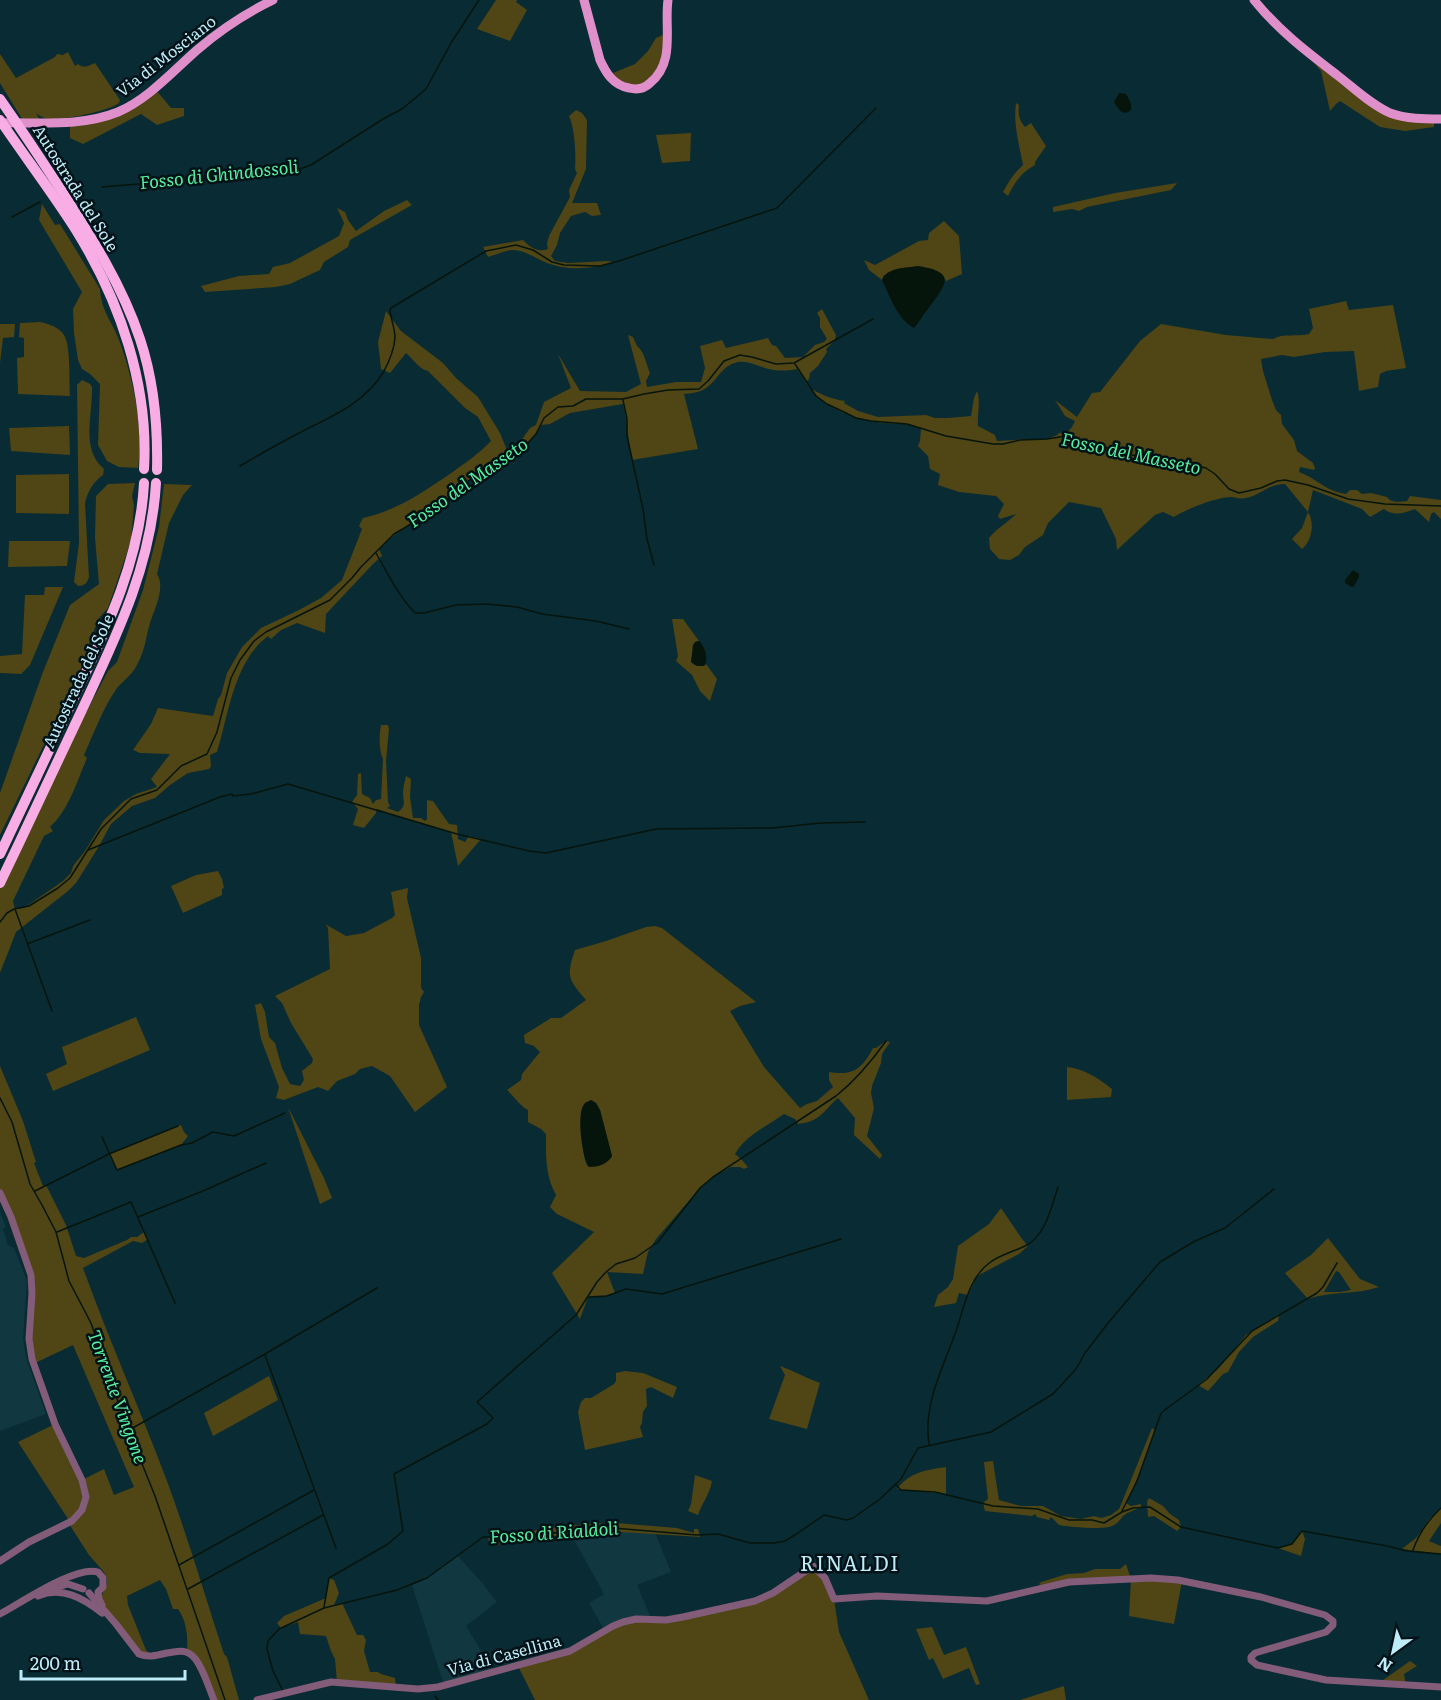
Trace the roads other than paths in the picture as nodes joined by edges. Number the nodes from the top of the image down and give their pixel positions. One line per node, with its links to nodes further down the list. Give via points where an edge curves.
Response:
1 (273, 0): 7 (main road, Via di Mosciano, via 210,40 126,107 75,122)
2 (584, 0): 3 (main road, via 604,69 624,87 639,89 654,80 665,63)
3 (668, 0)
4 (1254, 0): 6 (main road, via 1284,33 1371,102 1405,117)
5 (0, 99): 9 (highway, Autostrada del Sole, via 85,226 119,287 148,368 155,411)
6 (1441, 119)
7 (0, 122): 8 (highway, Autostrada del Sole, via 76,230 121,322 140,392)
8 (144, 469)
9 (157, 470)
10 (144, 483): 12 (highway, Autostrada del Sole, via 136,541 117,602)
11 (156, 483): 13 (highway, Autostrada del Sole, via 147,546 128,609)
12 (0, 854)
13 (0, 883)
14 (0, 1193): 15 (street, via 31,1275 30,1350 52,1417 85,1486 86,1497 70,1522)
15 (0, 1562)
16 (87, 1572): 17 (street, via 81,1580); 18 (street, via 103,1576); 20 (street, via 60,1581)
17 (86, 1591): 18 (street); 19 (street, via 64,1585); 21 (street)
18 (99, 1592): 21 (street)
19 (41, 1594): 20 (street); 23 (street, via 73,1595)
20 (8, 1609): 22 (street)
21 (106, 1612): 23 (street)
22 (0, 1614)
23 (116, 1624): 25 (street, via 140,1655 179,1651 192,1654)
24 (1441, 1687): 26 (street, Via di Casellina, via 1326,1680 1257,1665 1251,1660 1255,1653 1326,1632 1333,1621 1325,1615 1261,1597 1178,1580 1069,1582 987,1601 877,1596 834,1599 825,1578 813,1566 755,1601 666,1620 623,1622 570,1651 438,1687 331,1682)
25 (214, 1700)
26 (257, 1700)

